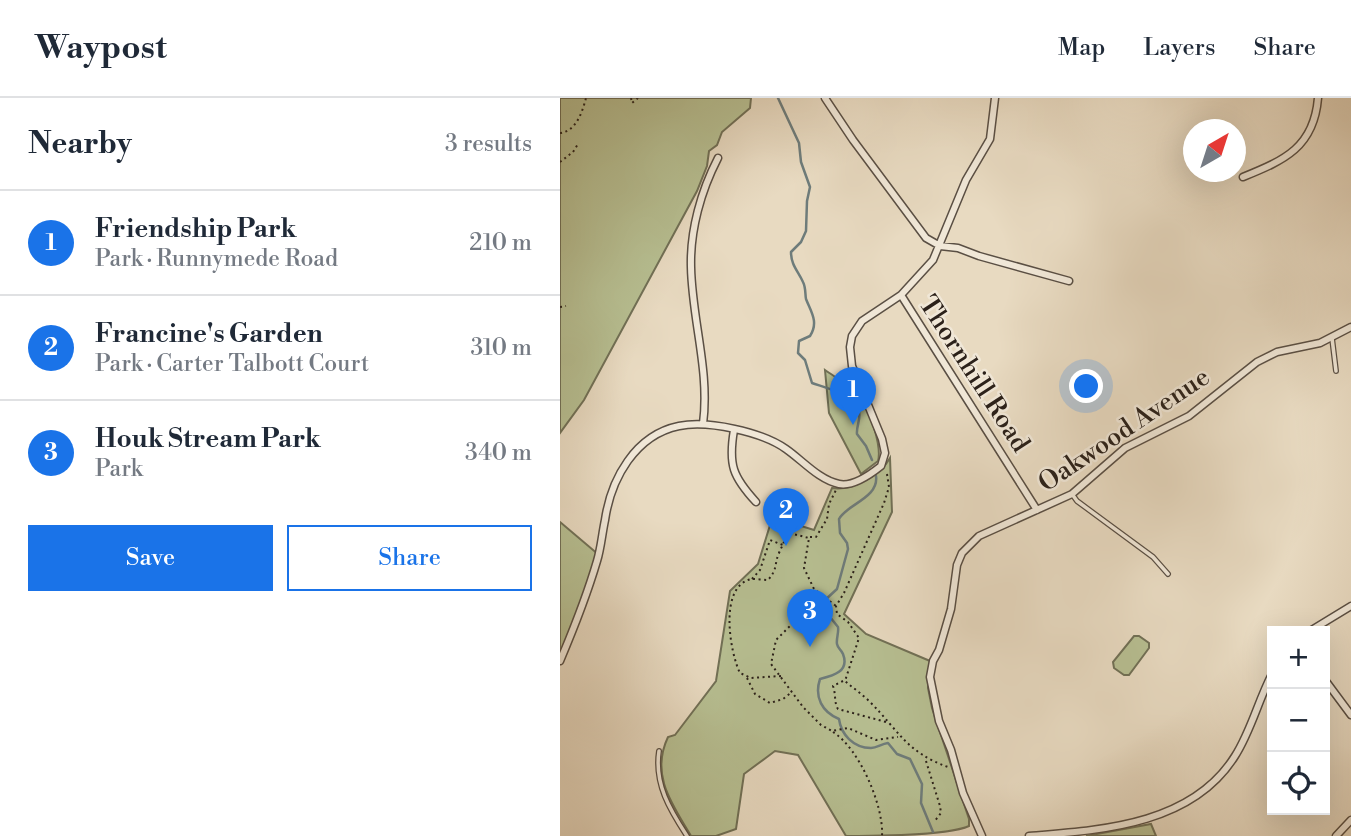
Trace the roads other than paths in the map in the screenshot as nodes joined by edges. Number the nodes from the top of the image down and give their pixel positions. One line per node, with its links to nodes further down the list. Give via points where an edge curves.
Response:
1 (825, 98): 6 (street, via 926,238)
2 (995, 98): 6 (street, via 990,139 966,180)
3 (1318, 98): 5 (street, via 1316,119 1303,143)
4 (718, 158): 12 (street, via 697,215 691,255 703,363)
5 (1246, 176)
6 (940, 246): 7 (street); 8 (street, via 930,265)
7 (1069, 282)
8 (901, 295): 13 (street, via 862,321 850,347 855,374 885,453 875,471 854,482 837,484 772,441); 16 (street, Thornhill Road)
9 (1351, 327): 10 (street, Oakwood Avenue)
10 (1332, 336): 11 (lane); 14 (street, Oakwood Avenue, via 1257,362 1189,416 1125,448)
11 (1336, 371)
12 (703, 424): 13 (street); 20 (street, via 668,429 644,442 629,458)
13 (734, 430): 15 (street, via 734,473)
14 (1072, 494): 16 (street, Oakwood Avenue); 17 (lane, via 1153,557)
15 (756, 502)
16 (1037, 510): 27 (street, Oakwood Avenue, via 974,539 962,552 930,677 963,793)
17 (1168, 575)
18 (1351, 606): 19 (street)
19 (1318, 626)
20 (560, 661)
21 (1267, 685): 28 (street, via 1234,758 1189,802 1138,822)
22 (1330, 687): 23 (street)
23 (1351, 715)
24 (659, 751): 26 (lane, via 662,790)
25 (1351, 820): 29 (street)
26 (687, 836)
27 (982, 836)
28 (1029, 836)
29 (1336, 836)

